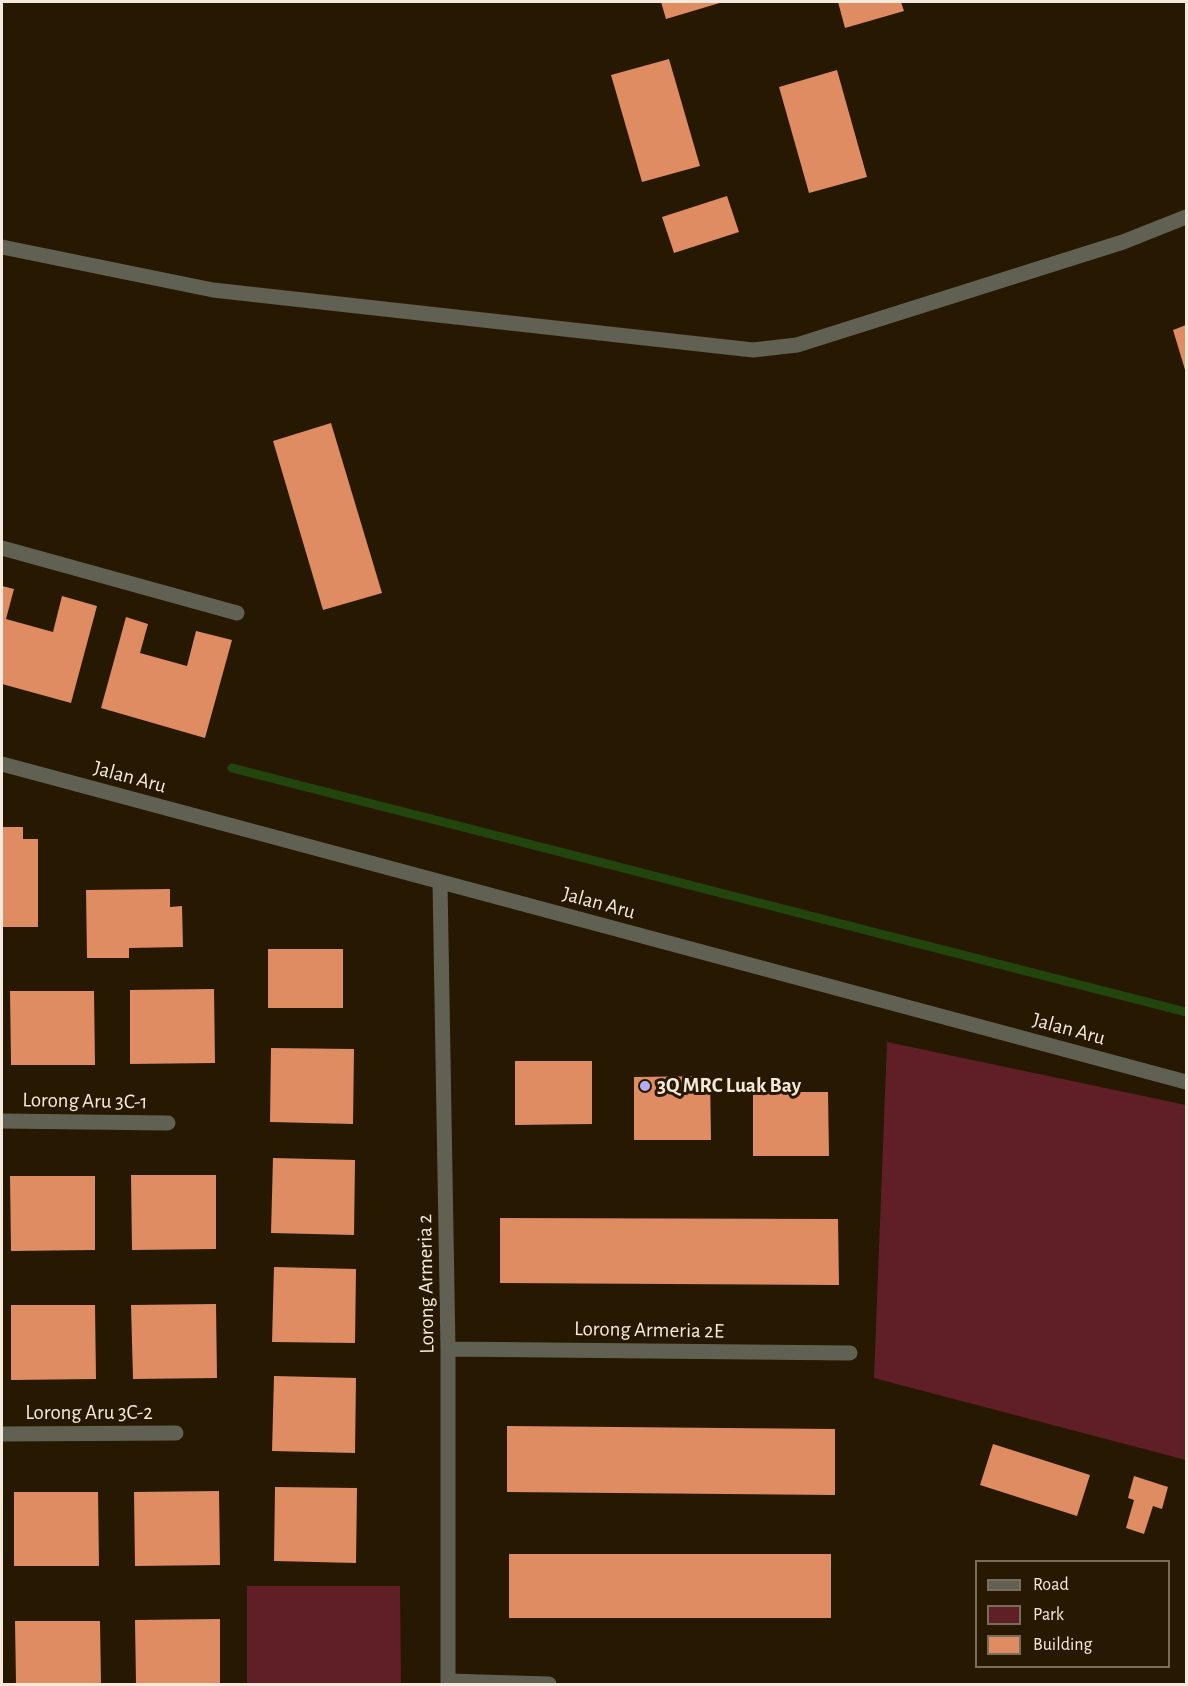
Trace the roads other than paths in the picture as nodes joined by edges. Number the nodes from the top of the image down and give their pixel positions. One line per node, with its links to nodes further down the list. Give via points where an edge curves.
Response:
1 (1186, 217): 2 (street, via 1123,242 808,341 753,351 213,290)
2 (2, 247)
3 (2, 548): 4 (street)
4 (237, 614)
5 (2, 764): 6 (street, Jalan Aru)
6 (440, 882): 7 (street, Jalan Aru); 10 (street, Lorong Armeria 2)
7 (1186, 1082)
8 (2, 1121): 9 (street, Lorong Aru 3C-1)
9 (168, 1123)
10 (448, 1349): 11 (street, Lorong Armeria 2E); 14 (street, Lorong Armeria 2)
11 (850, 1353)
12 (176, 1433): 13 (street, Lorong Aru 3C-2)
13 (2, 1434)
14 (448, 1683): 15 (street)
15 (549, 1684)

